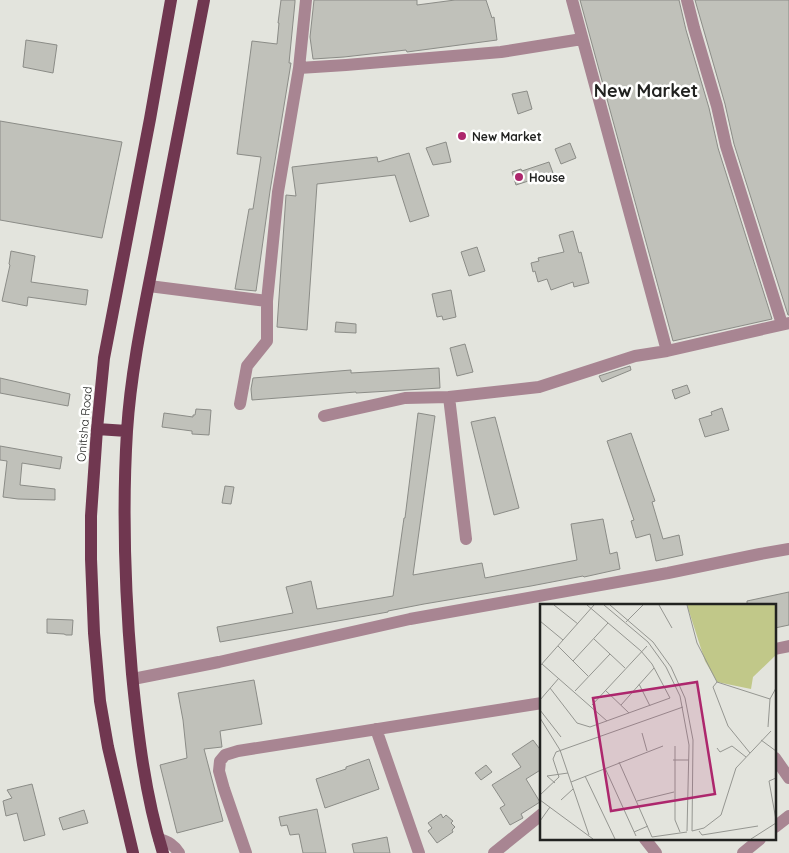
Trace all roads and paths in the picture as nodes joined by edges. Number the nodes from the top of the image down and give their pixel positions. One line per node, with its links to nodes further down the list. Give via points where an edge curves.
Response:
1 (171, 0): 15 (main road, Onitsha Road, via 104,358)
2 (204, 0): 8 (main road)
3 (306, 0): 7 (street)
4 (572, 0): 6 (street)
5 (687, 0): 10 (street, via 726,146)
6 (582, 39): 7 (street, via 501,52); 11 (street)
7 (299, 68): 9 (street, via 278,192)
8 (148, 286): 9 (street); 16 (main road)
9 (267, 301): 13 (street, via 267,340 247,366)
10 (785, 323): 11 (street)
11 (667, 351): 12 (street, via 635,356 539,387)
12 (450, 397): 14 (street, via 405,398); 17 (street)
13 (240, 404)
14 (324, 416)
15 (97, 429): 16 (main road); 32 (main road, Onitsha Road, via 91,516 94,633 108,747)
16 (127, 431): 21 (main road, via 124,513)
17 (466, 539)
18 (789, 550): 21 (street, via 410,619)
19 (789, 646): 20 (street)
20 (776, 649)
21 (133, 679): 29 (main road, via 144,767)
22 (540, 706): 23 (street)
23 (376, 729): 35 (street, via 225,755 220,761 219,771); 36 (street)
24 (776, 759): 25 (street)
25 (789, 778)
26 (540, 816): 37 (street)
27 (789, 816): 28 (street)
28 (776, 826)
29 (159, 839): 33 (main road); 34 (street, via 175,846)
30 (646, 840): 38 (street)
31 (759, 840): 39 (street)
32 (133, 853)
33 (163, 853)
34 (179, 853)
35 (246, 853)
36 (419, 853)
37 (494, 853)
38 (656, 853)
39 (743, 853)

